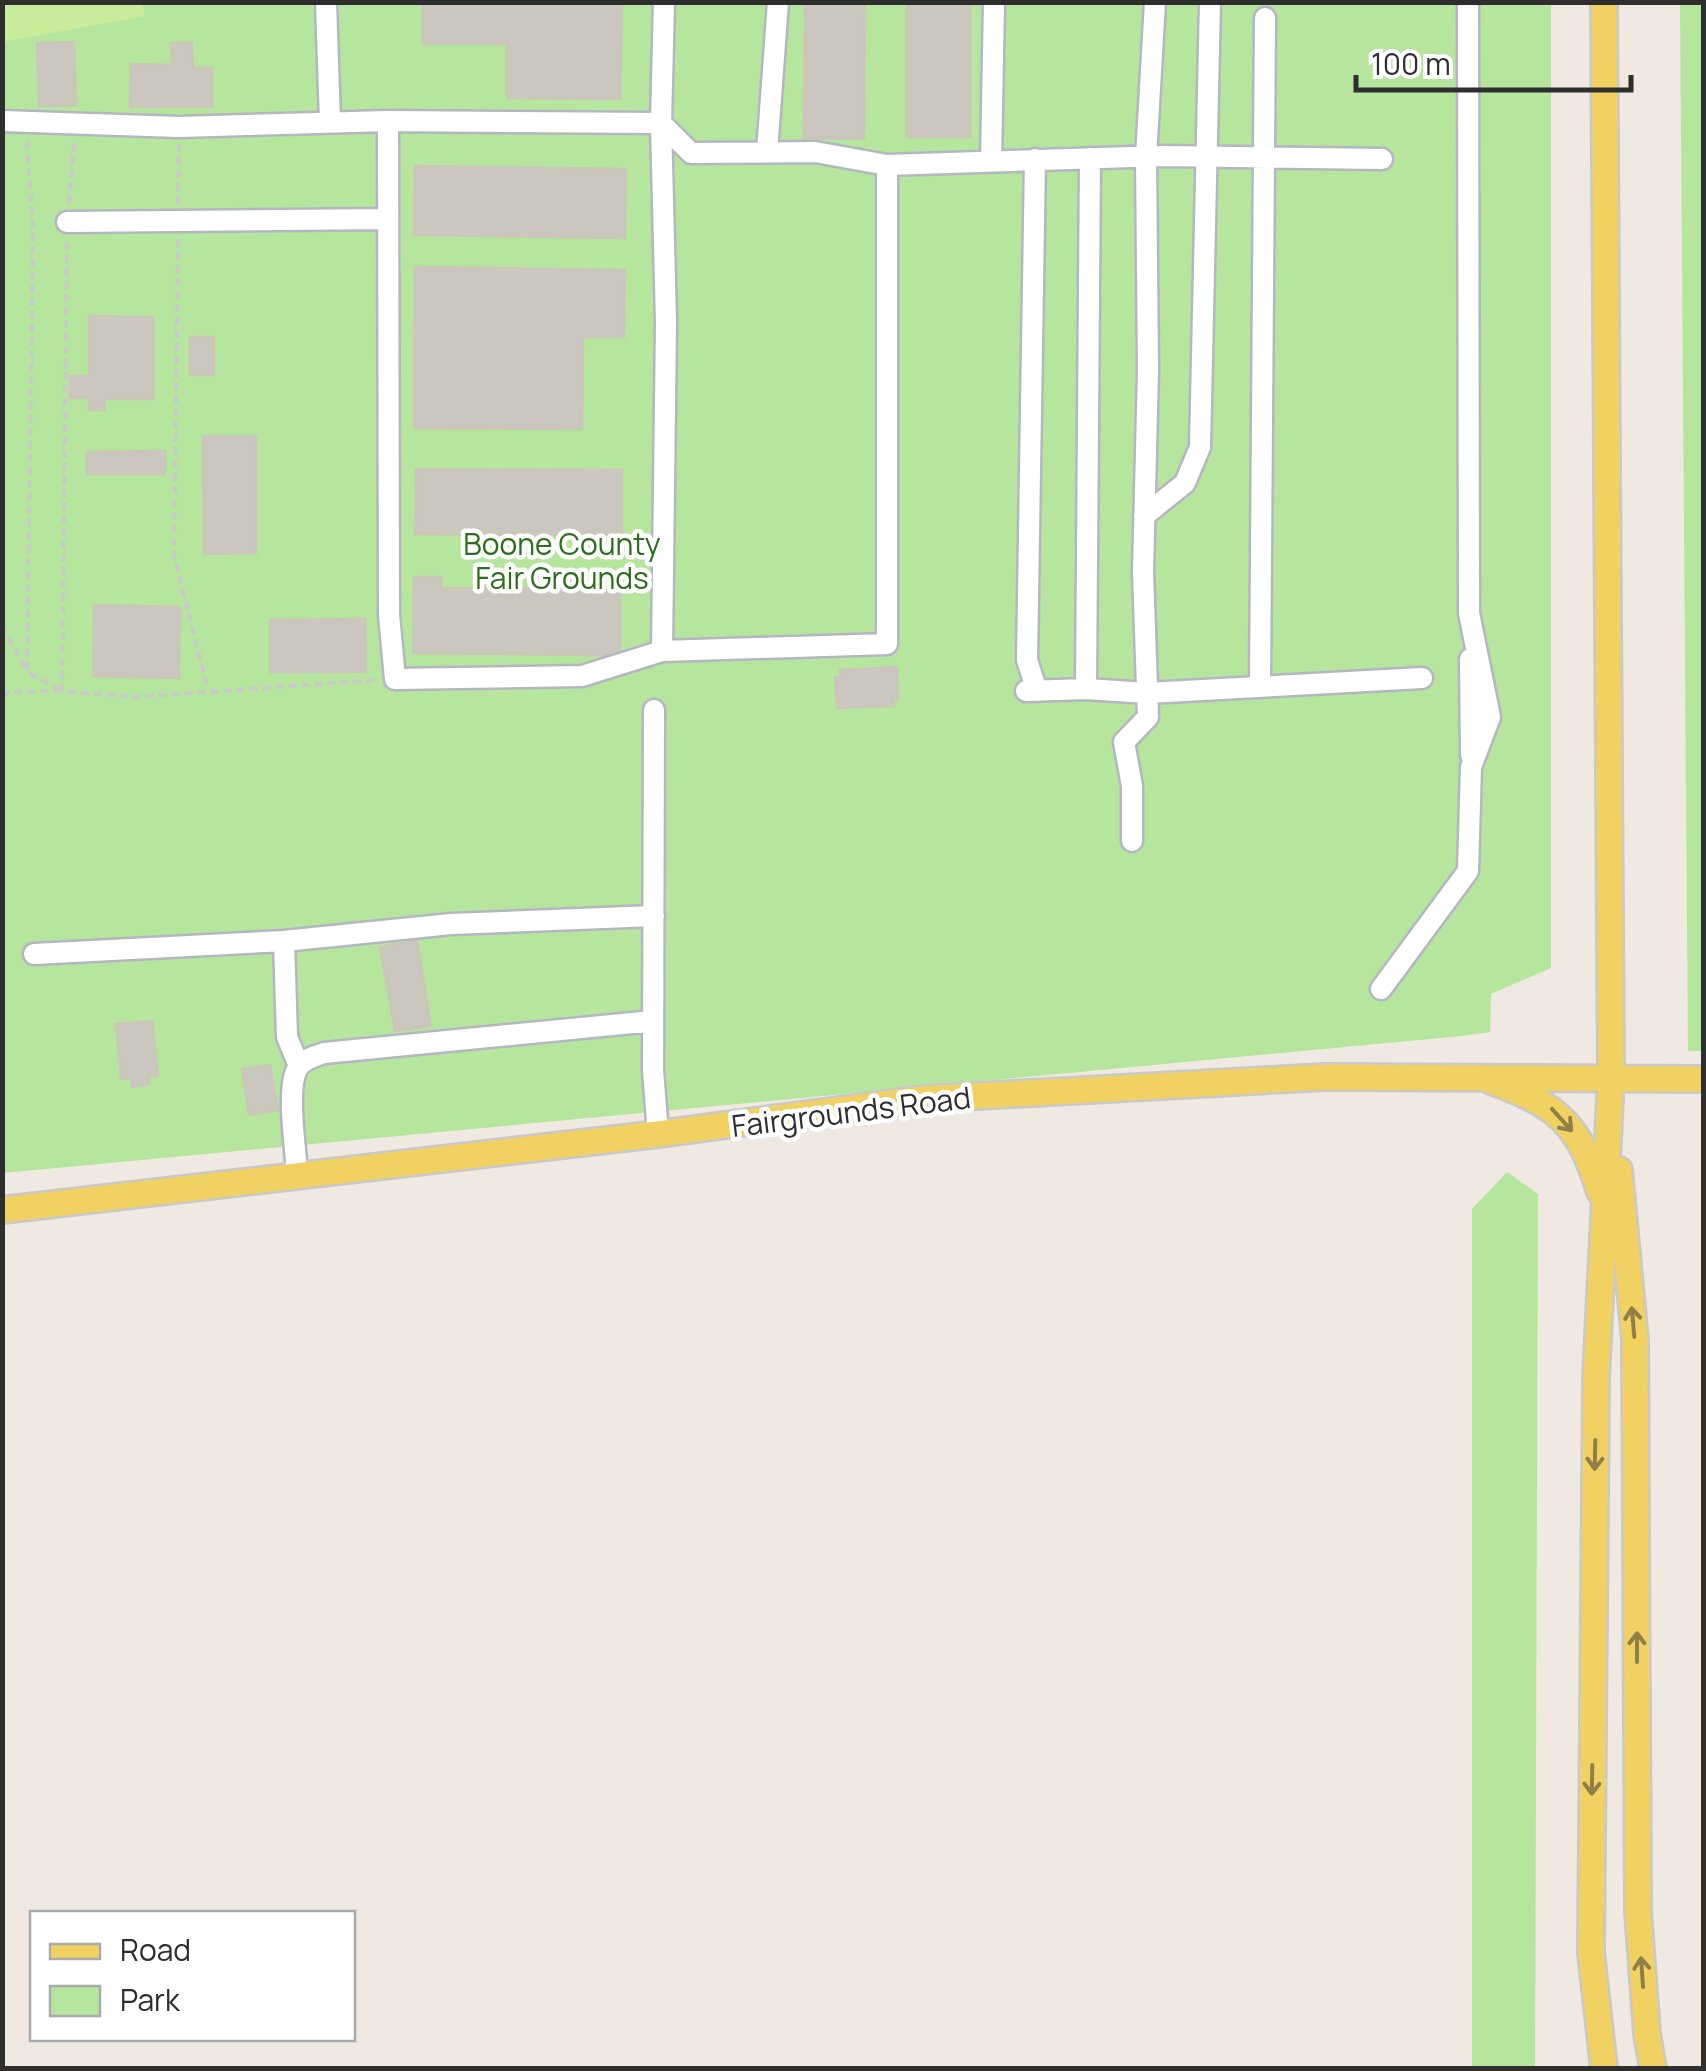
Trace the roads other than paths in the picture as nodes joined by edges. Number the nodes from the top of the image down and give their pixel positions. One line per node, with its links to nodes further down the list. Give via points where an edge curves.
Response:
1 (326, 2): 12 (lane)
2 (664, 2): 13 (lane)
3 (778, 2): 14 (lane)
4 (994, 2): 21 (lane)
5 (1155, 2): 15 (lane)
6 (1210, 2): 16 (lane)
7 (1468, 2): 36 (lane, via 1468,871)
8 (1604, 2): 40 (main road)
9 (1264, 18): 18 (lane)
10 (388, 120): 12 (lane); 13 (lane); 23 (lane)
11 (2, 121): 12 (lane, via 180,127)
12 (330, 122)
13 (661, 123): 14 (lane, via 690,153); 26 (lane)
14 (767, 152): 22 (lane, via 815,152)
15 (1146, 157): 16 (lane); 17 (lane); 25 (lane)
16 (1206, 157): 18 (lane); 25 (lane, via 1200,447 1184,482)
17 (1090, 158): 19 (lane); 29 (lane)
18 (1266, 158): 20 (lane); 28 (lane)
19 (1035, 159): 21 (lane); 29 (lane, via 1027,660 1031,691)
20 (1382, 159)
21 (991, 161): 22 (lane)
22 (886, 165): 26 (lane, via 887,644)
23 (388, 219): 24 (lane); 26 (lane, via 389,614 395,679 582,676)
24 (67, 222)
25 (1144, 516): 30 (lane)
26 (662, 651)
27 (1422, 678): 28 (lane)
28 (1260, 687): 30 (lane)
29 (1086, 689): 30 (lane)
30 (1148, 693): 32 (lane, via 1148,717 1124,742)
31 (654, 710): 33 (lane)
32 (1132, 841)
33 (654, 916): 34 (lane, via 452,924); 37 (lane)
34 (284, 941): 35 (lane); 38 (lane, via 287,1036)
35 (34, 954)
36 (1382, 989)
37 (653, 1020): 38 (lane, via 324,1053); 42 (lane)
38 (299, 1066): 43 (lane, via 292,1088)
39 (1477, 1076): 40 (main road, Fairgrounds Road); 42 (main road, Fairgrounds Road, via 1326,1077 922,1099); 44 (main road, one-way to 44, via 1555,1110 1576,1135)
40 (1611, 1078): 41 (main road, Fairgrounds Road); 44 (main road); 47 (main road, one-way to 40, via 1638,1912 1635,1340)
41 (1704, 1078)
42 (658, 1134): 43 (main road, Fairgrounds Road)
43 (297, 1175): 45 (main road, Fairgrounds Road)
44 (1604, 1208): 46 (main road, one-way to 46, via 1590,1953)
45 (2, 1210)
46 (1604, 2068)
47 (1654, 2068)

